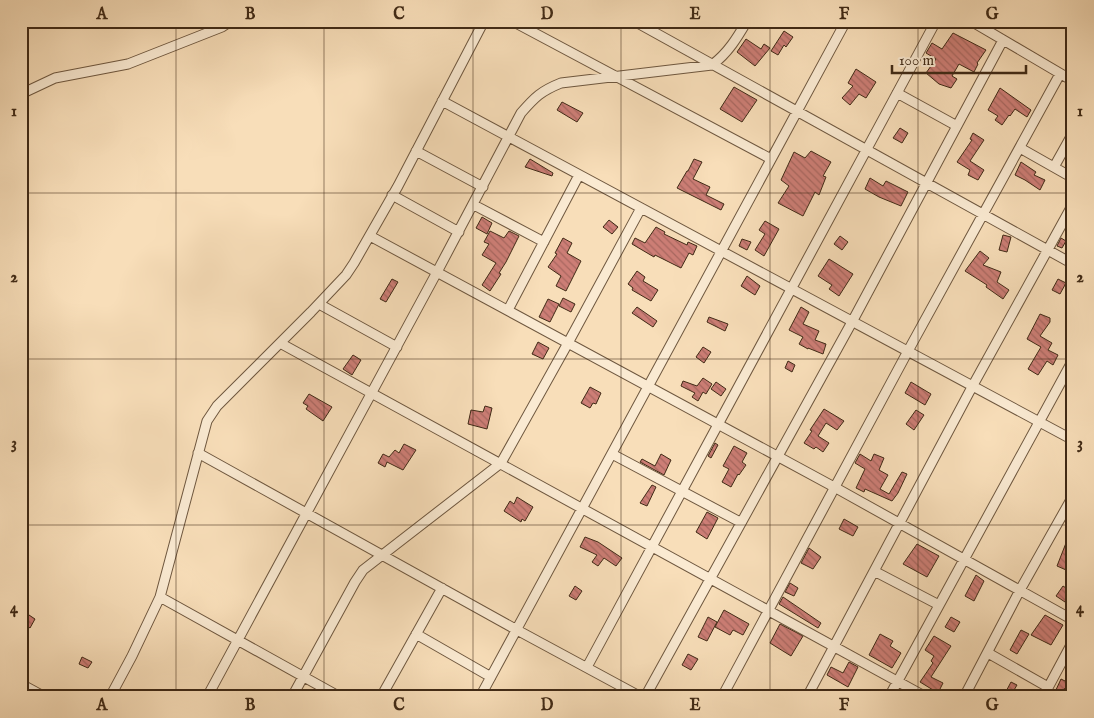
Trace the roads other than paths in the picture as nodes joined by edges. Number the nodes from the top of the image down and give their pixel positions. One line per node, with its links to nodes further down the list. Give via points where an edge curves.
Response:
1 (231, 21): 17 (street, via 128,64 55,78)
2 (484, 21): 18 (street)
3 (512, 21): 14 (street)
4 (634, 21): 10 (street)
5 (655, 21): 10 (street)
6 (747, 21): 12 (street, via 722,58)
7 (846, 21): 19 (street)
8 (936, 21): 16 (street)
9 (971, 21): 11 (street)
10 (649, 30): 12 (street)
11 (1003, 40): 13 (street); 20 (street)
12 (712, 65): 14 (street); 19 (street)
13 (1060, 74): 15 (street); 23 (street)
14 (614, 77): 22 (street, via 561,83 545,90 521,113); 26 (street)
15 (1073, 81)
16 (897, 93): 20 (street); 24 (street)
17 (21, 94)
18 (442, 101): 22 (street); 25 (street)
19 (797, 112): 24 (street); 26 (street)
20 (957, 126): 30 (street)
21 (1073, 134): 27 (street)
22 (510, 138): 28 (street); 31 (street)
23 (1020, 148): 27 (street); 36 (street)
24 (866, 149): 30 (street); 44 (street)
25 (416, 151): 31 (street); 32 (street)
26 (771, 159): 41 (street)
27 (1054, 167): 29 (street)
28 (579, 175): 35 (street); 39 (street)
29 (1073, 178)
30 (927, 183): 36 (street); 47 (street)
31 (483, 187): 33 (street)
32 (392, 196): 37 (street); 38 (street)
33 (474, 204): 37 (street); 39 (street)
34 (1073, 204): 40 (street)
35 (641, 208): 41 (street); 49 (street)
36 (983, 214): 40 (street); 51 (street)
37 (459, 232): 43 (street)
38 (370, 236): 43 (street); 45 (street, via 346,275)
39 (544, 242): 46 (street)
40 (1048, 250): 42 (street); 54 (street)
41 (721, 252): 44 (street); 53 (street)
42 (1073, 264)
43 (438, 272): 46 (street); 50 (street)
44 (791, 289): 47 (street); 57 (street)
45 (319, 304): 48 (street); 50 (street)
46 (508, 310): 49 (street)
47 (852, 322): 51 (street); 61 (street)
48 (280, 343): 55 (street); 59 (street, via 217,406 207,421)
49 (568, 343): 53 (street); 62 (street)
50 (397, 347): 55 (street)
51 (908, 352): 54 (street); 63 (street)
52 (1073, 360): 56 (street)
53 (648, 387): 57 (street); 60 (street)
54 (972, 387): 56 (street); 69 (street)
55 (371, 394): 62 (street); 67 (street)
56 (1040, 422): 58 (street); 72 (street)
57 (718, 424): 61 (street); 64 (street)
58 (1073, 440)
59 (198, 453): 67 (street); 77 (street)
60 (612, 454): 64 (street); 66 (street)
61 (777, 457): 63 (street); 68 (street)
62 (501, 463): 66 (street); 71 (street)
63 (836, 488): 69 (street); 79 (street)
64 (682, 491): 68 (street); 70 (street)
65 (1073, 496): 76 (street)
66 (582, 508): 70 (street); 81 (street)
67 (307, 513): 71 (street); 83 (street)
68 (740, 522): 74 (street)
69 (899, 523): 72 (street); 73 (street)
70 (652, 546): 74 (street); 87 (street)
71 (383, 555): 75 (street); 88 (street, via 363,570 355,582)
72 (964, 559): 76 (street); 78 (street)
73 (874, 571): 78 (street); 85 (street)
74 (710, 578): 79 (street); 100 (street)
75 (442, 588): 81 (street); 82 (street)
76 (1020, 590): 80 (street); 86 (street)
77 (160, 597): 83 (street); 94 (street)
78 (939, 605): 90 (street)
79 (769, 610): 85 (street); 101 (street)
80 (1073, 620)
81 (517, 630): 87 (street); 89 (street)
82 (416, 634): 89 (street); 98 (street)
83 (238, 640): 88 (street); 95 (street)
84 (1073, 641): 92 (street)
85 (833, 646): 90 (street); 102 (street)
86 (988, 653): 92 (street); 105 (street)
87 (587, 667): 100 (street)
88 (304, 676): 96 (street); 97 (street)
89 (491, 677): 99 (street)
90 (897, 681): 103 (street); 104 (street)
91 (21, 684): 93 (street)
92 (1048, 687): 106 (street)
93 (45, 697)
94 (110, 697)
95 (207, 697)
96 (292, 697)
97 (340, 697)
98 (381, 697)
99 (480, 697)
100 (643, 697)
101 (722, 697)
102 (806, 697)
103 (888, 697)
104 (926, 697)
105 (964, 697)
106 (1043, 697)

